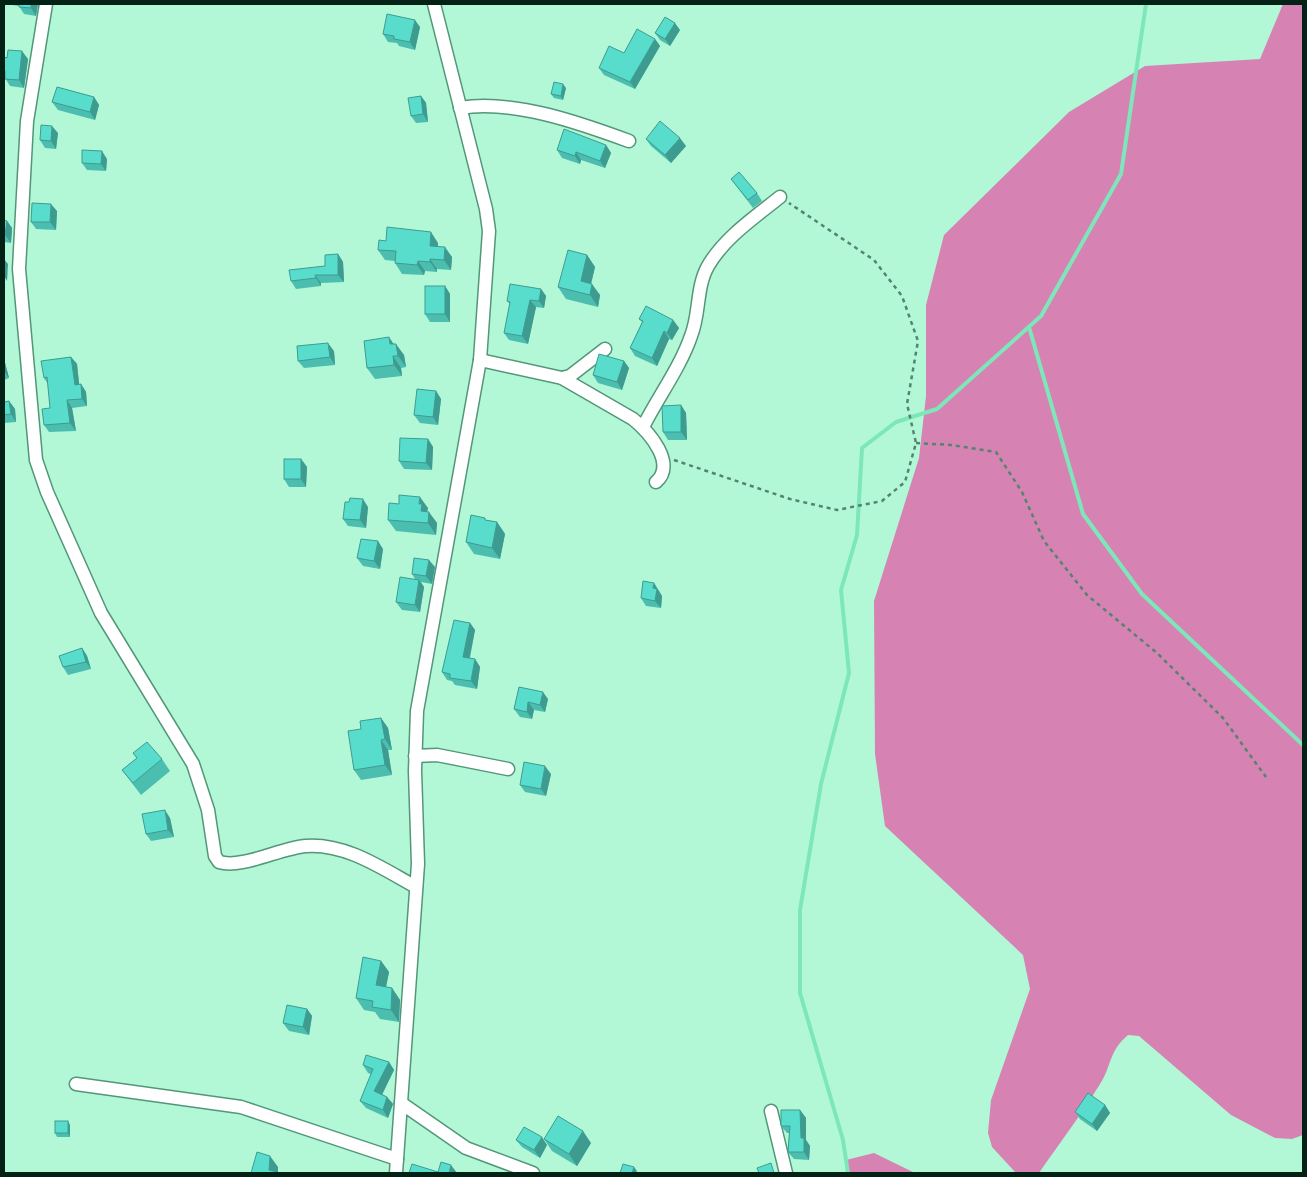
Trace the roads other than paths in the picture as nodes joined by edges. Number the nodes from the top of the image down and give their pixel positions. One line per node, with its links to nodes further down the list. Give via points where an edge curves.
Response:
1 (46, 4): 13 (street, via 27,121 18,269 36,460 47,492 101,614 193,764 206,802 215,856 219,862 234,864 304,846 322,846 344,850)
2 (434, 4): 3 (street)
3 (460, 108): 4 (street, via 492,106 562,118); 7 (street, via 488,222)
4 (629, 141)
5 (780, 197): 9 (street, via 740,230 709,264 703,275 691,338)
6 (605, 349): 8 (street, via 570,376)
7 (480, 360): 8 (street); 11 (street, via 424,661)
8 (562, 378): 9 (street)
9 (643, 427): 10 (street, via 662,456 665,468)
10 (656, 482)
11 (415, 756): 12 (street, via 437,756); 13 (street, via 418,821)
12 (508, 769)
13 (416, 887): 15 (street)
14 (76, 1084): 17 (street, via 242,1107)
15 (401, 1103): 17 (street); 19 (street, via 466,1148)
16 (770, 1111): 20 (street)
17 (397, 1159): 18 (street)
18 (396, 1173)
19 (533, 1173)
20 (786, 1173)

